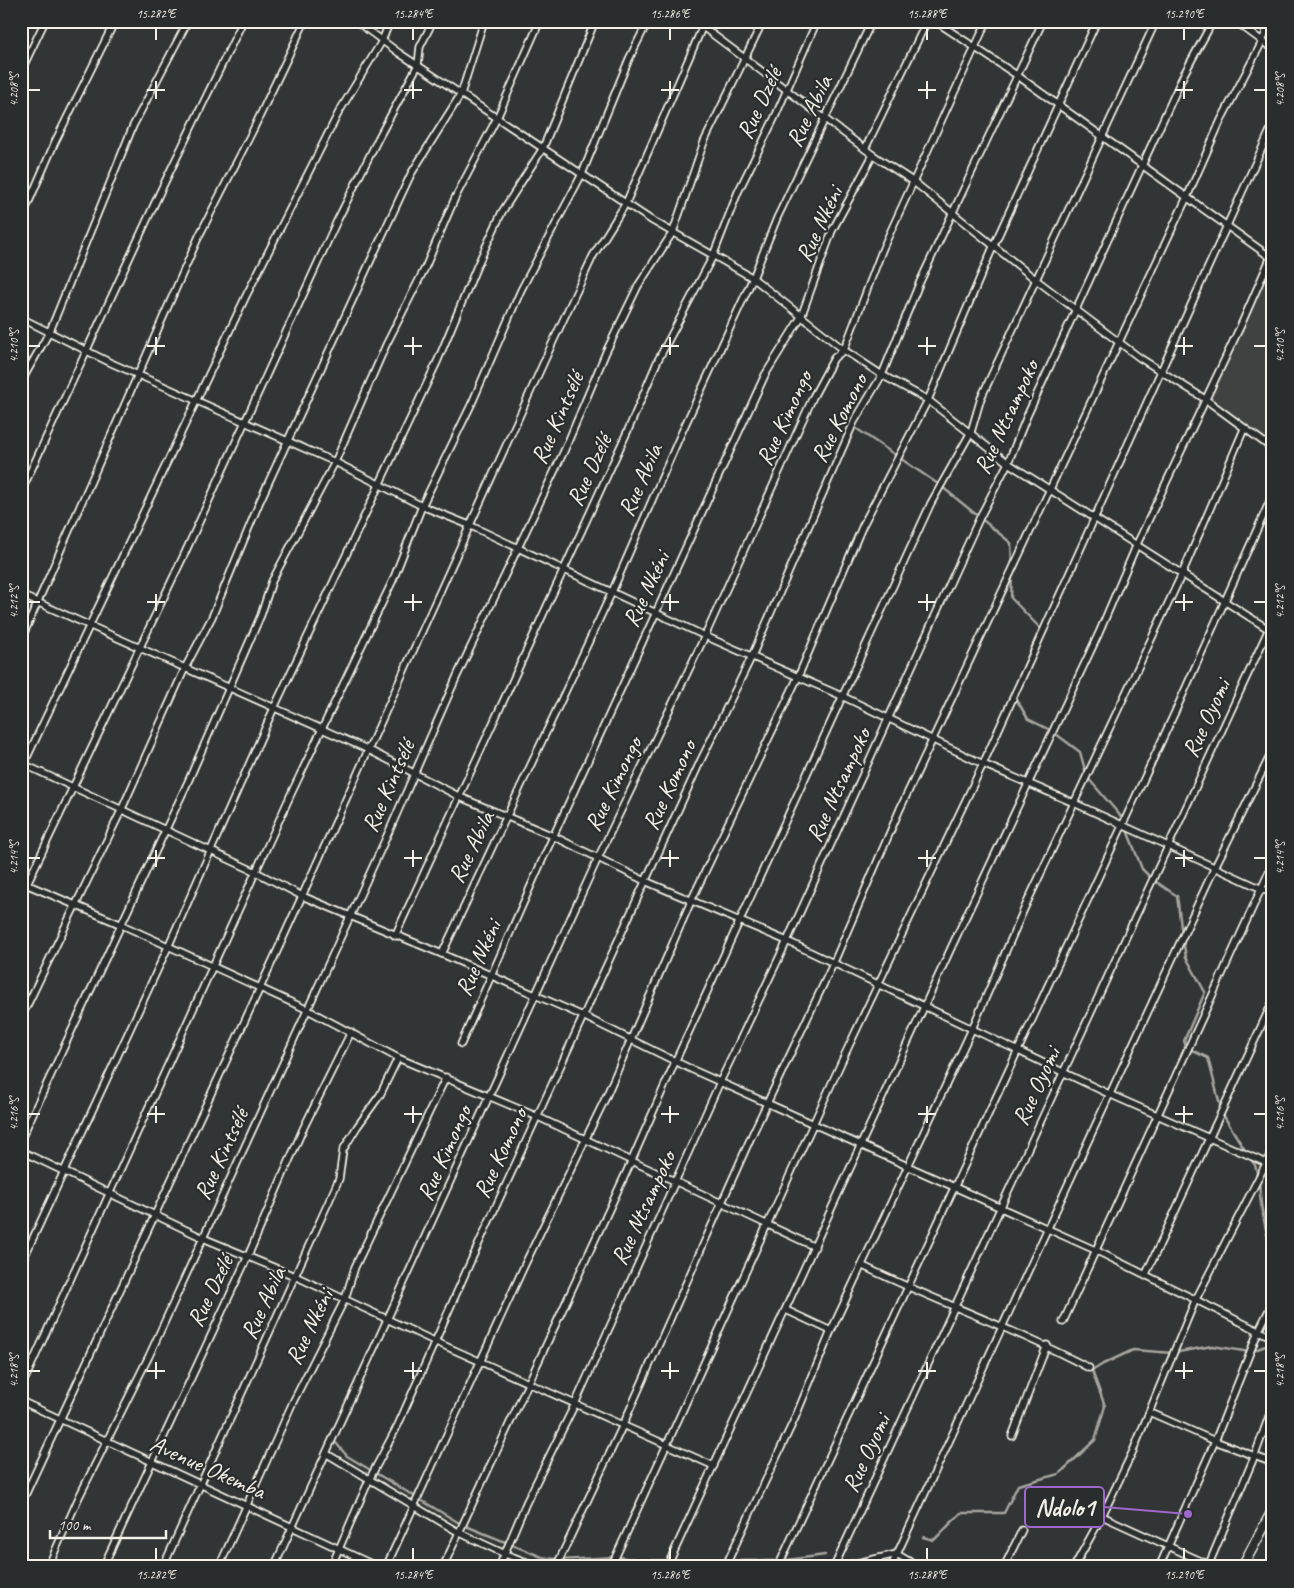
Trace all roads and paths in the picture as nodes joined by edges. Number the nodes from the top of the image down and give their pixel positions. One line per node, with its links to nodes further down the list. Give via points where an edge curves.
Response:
1 (45, 21): 33 (street)
2 (115, 21): 51 (street)
3 (188, 21): 62 (street, via 133,126)
4 (243, 21): 64 (street)
5 (305, 21): 68 (street, via 199,236)
6 (356, 21): 27 (street)
7 (390, 21): 27 (street)
8 (432, 21): 32 (street, via 420,47)
9 (484, 21): 36 (street)
10 (540, 21): 38 (street)
11 (595, 21): 42 (street)
12 (648, 21): 46 (street)
13 (695, 21): 26 (street)
14 (763, 21): 31 (street, Rue Kintsélé)
15 (817, 21): 35 (street, Rue Dzélé)
16 (872, 21): 39 (street, Rue Abila)
17 (927, 21): 43 (street)
18 (935, 21): 29 (street)
19 (987, 21): 29 (street, Rue Kimongo)
20 (1043, 21): 34 (street, Rue Komono)
21 (1097, 21): 37 (street)
22 (1156, 21): 41 (street)
23 (1214, 21): 45 (street, Rue Ntsampoko, via 1184,74)
24 (1235, 21): 28 (street)
25 (1270, 21): 28 (street)
26 (704, 24): 31 (street); 49 (street)
27 (382, 41): 32 (street); 72 (street, via 339,112 246,296)
28 (1262, 42): 30 (street); 48 (street, via 1221,120)
29 (976, 47): 34 (street); 47 (street, Rue Kimongo)
30 (1273, 49)
31 (746, 58): 35 (street); 53 (street, Rue Kintsélé, via 704,142)
32 (418, 65): 36 (street); 73 (street, via 336,223)
33 (21, 71)
34 (1018, 76): 37 (street); 50 (street, Rue Komono)
35 (786, 90): 39 (street); 55 (street, Rue Dzélé, via 738,192)
36 (461, 94): 38 (street); 76 (street, via 412,174)
37 (1057, 105): 41 (street); 54 (street)
38 (497, 118): 42 (street); 78 (street, via 455,198)
39 (826, 119): 43 (street); 57 (street, Rue Abila, via 777,218)
40 (1273, 124): 52 (street)
41 (1102, 137): 45 (street); 58 (street)
42 (543, 148): 46 (street); 80 (street, via 502,212)
43 (865, 149): 44 (street)
44 (873, 155): 47 (street); 60 (street, Rue Nkéni, via 832,231)
45 (1143, 167): 48 (street); 59 (street, Rue Ntsampoko)
46 (582, 174): 49 (street); 84 (street, via 521,290 472,403)
47 (914, 182): 50 (street); 65 (street, Rue Kimongo, via 883,248)
48 (1187, 197): 52 (street); 63 (street)
49 (626, 203): 53 (street); 86 (street, via 593,256)
50 (952, 215): 54 (street); 67 (street, Rue Komono, via 919,284)
51 (21, 220)
52 (1228, 226): 56 (street); 66 (street)
53 (673, 232): 55 (street); 88 (street, Rue Kintsélé, via 638,286)
54 (993, 247): 58 (street); 71 (street)
55 (714, 256): 57 (street); 89 (street, Rue Dzélé, via 658,360)
56 (1272, 256): 70 (street)
57 (753, 278): 60 (street); 91 (street, Rue Abila)
58 (1035, 279): 59 (street); 75 (street, via 981,398)
59 (1077, 310): 63 (street); 79 (street, Rue Ntsampoko)
60 (801, 317): 65 (street); 95 (street, Rue Nkéni, via 765,375)
61 (21, 318): 62 (street)
62 (50, 331): 64 (street); 69 (street)
63 (1120, 341): 66 (street); 81 (street)
64 (87, 350): 68 (street); 82 (street)
65 (844, 350): 67 (street); 99 (street, Rue Kimongo, via 834,358 813,397)
66 (1161, 371): 70 (street); 85 (street)
67 (882, 375): 71 (street); 102 (street, Rue Komono, via 854,422)
68 (138, 376): 72 (street); 93 (street)
69 (21, 382)
70 (1205, 399): 74 (street); 87 (street)
71 (928, 400): 75 (street); 104 (street, via 863,525)
72 (197, 402): 73 (street); 97 (street)
73 (245, 422): 76 (street); 101 (street)
74 (1244, 428): 77 (street); 90 (street)
75 (971, 432): 79 (street); 106 (street, via 931,503)
76 (288, 441): 78 (street); 103 (street, via 212,617)
77 (1273, 449)
78 (335, 462): 80 (street); 105 (street, via 272,581)
79 (1008, 463): 81 (street); 108 (street, Rue Ntsampoko, via 984,508)
80 (380, 483): 84 (street); 107 (street)
81 (1049, 488): 85 (street); 110 (street)
82 (21, 492)
83 (1273, 494): 94 (street)
84 (422, 506): 86 (street); 109 (street, via 393,580)
85 (1094, 518): 87 (street); 113 (street)
86 (469, 525): 88 (street); 111 (street)
87 (1137, 544): 90 (street); 116 (street, via 1099,633)
88 (519, 548): 89 (street); 115 (street, Rue Kintsélé)
89 (563, 569): 91 (street); 118 (street, Rue Dzélé)
90 (1182, 574): 94 (street); 119 (street)
91 (612, 592): 95 (street); 121 (street, Rue Abila)
92 (21, 595): 93 (street)
93 (37, 603): 97 (street); 100 (street)
94 (1225, 603): 98 (street); 122 (street)
95 (656, 613): 99 (street); 124 (street, Rue Nkéni)
96 (1273, 620): 98 (street, Rue Oyomi)
97 (91, 625): 101 (street); 114 (street)
98 (1271, 630): 125 (street, Rue Oyomi)
99 (705, 636): 102 (street); 127 (street, Rue Kimongo)
100 (21, 640)
101 (141, 648): 103 (street); 117 (street)
102 (752, 656): 104 (street); 131 (street, Rue Komono)
103 (185, 668): 105 (street); 120 (street)
104 (798, 676): 106 (street); 137 (street)
105 (229, 687): 107 (street); 123 (street)
106 (844, 696): 108 (street); 140 (street)
107 (274, 708): 109 (street); 126 (street)
108 (889, 719): 110 (street); 143 (street, Rue Ntsampoko)
109 (323, 729): 111 (street); 130 (street)
110 (934, 740): 113 (street); 146 (street, via 900,809)
111 (369, 750): 115 (street); 136 (street)
112 (1273, 750): 129 (street)
113 (983, 764): 116 (street); 149 (street)
114 (22, 766): 117 (street)
115 (414, 774): 118 (street); 139 (street, Rue Kintsélé)
116 (1027, 784): 119 (street); 153 (street)
117 (74, 788): 120 (street); 132 (street)
118 (460, 796): 121 (street); 142 (street, Rue Dzélé)
119 (1074, 803): 122 (street); 157 (street)
120 (121, 811): 123 (street); 138 (street)
121 (507, 816): 124 (street); 145 (street, Rue Abila)
122 (1121, 824): 125 (street); 161 (street)
123 (165, 831): 126 (street); 141 (street)
124 (553, 836): 127 (street); 148 (street, Rue Nkéni)
125 (1167, 846): 129 (street); 164 (street, Rue Oyomi)
126 (210, 850): 130 (street); 144 (street)
127 (598, 858): 131 (street); 151 (street, Rue Kimongo)
128 (1273, 863): 133 (street)
129 (1214, 869): 133 (street); 167 (street)
130 (256, 872): 136 (street); 147 (street)
131 (645, 880): 137 (street); 155 (street, Rue Komono)
132 (24, 883): 135 (street); 138 (street)
133 (1260, 888): 134 (street); 170 (street)
134 (1273, 894)
135 (21, 896)
136 (302, 896): 139 (street); 150 (street)
137 (692, 900): 140 (street); 159 (street)
138 (77, 905): 141 (street); 156 (street)
139 (350, 916): 142 (street); 154 (street, Rue Kintsélé)
140 (740, 920): 143 (street); 163 (street)
141 (122, 925): 144 (street); 174 (street)
142 (395, 936): 145 (street)
143 (787, 941): 146 (street); 166 (street, Rue Ntsampoko)
144 (168, 947): 147 (street); 183 (street)
145 (442, 954): 148 (street)
146 (834, 962): 149 (street); 169 (street)
147 (213, 967): 150 (street); 186 (street)
148 (491, 976): 151 (street); 160 (street, Rue Nkéni)
149 (878, 984): 153 (street); 172 (street)
150 (260, 988): 154 (street); 189 (street)
151 (536, 996): 155 (street); 168 (street, Rue Kimongo)
152 (1273, 1001): 173 (street)
153 (925, 1007): 157 (street); 176 (street)
154 (306, 1009): 158 (street); 192 (street, Rue Kintsélé)
155 (583, 1016): 159 (street); 171 (street, Rue Komono)
156 (21, 1018)
157 (972, 1029): 161 (street); 181 (street)
158 (351, 1032): 162 (street); 195 (street, Rue Dzélé, via 303,1129)
159 (631, 1039): 163 (street); 175 (street)
160 (461, 1044)
161 (1017, 1049): 164 (street); 185 (street)
162 (398, 1058): 165 (street); 199 (street, Rue Abila, via 380,1095 344,1150 340,1179)
163 (674, 1062): 166 (street); 179 (street)
164 (1062, 1071): 167 (street); 188 (street, Rue Oyomi)
165 (446, 1077): 168 (street); 201 (street, Rue Nkéni, via 355,1267)
166 (720, 1082): 169 (street); 184 (street, Rue Ntsampoko)
167 (1109, 1094): 170 (street); 191 (street)
168 (490, 1097): 171 (street); 206 (street, Rue Kimongo)
169 (768, 1103): 172 (street); 187 (street)
170 (1155, 1115): 173 (street); 194 (street)
171 (538, 1116): 175 (street); 212 (street, Rue Komono)
172 (814, 1123): 176 (street); 190 (street)
173 (1209, 1138): 180 (street); 198 (street)
174 (21, 1139)
175 (585, 1139): 179 (street); 214 (street)
176 (861, 1145): 181 (street); 193 (street)
177 (1273, 1150): 180 (street)
178 (21, 1151): 183 (street)
179 (632, 1160): 184 (street); 216 (street)
180 (1266, 1163): 182 (street); 202 (street)
181 (908, 1166): 185 (street); 197 (street)
182 (1273, 1166)
183 (65, 1172): 186 (street); 196 (street)
184 (676, 1181): 187 (street); 219 (street, Rue Ntsampoko)
185 (954, 1187): 188 (street); 200 (street)
186 (111, 1194): 189 (street); 217 (street)
187 (722, 1203): 190 (street); 223 (street)
188 (1000, 1207): 191 (street); 204 (street, Rue Oyomi)
189 (154, 1216): 192 (street); 222 (street)
190 (767, 1224): 193 (street); 227 (street)
191 (1047, 1229): 194 (street); 208 (street)
192 (203, 1238): 195 (street); 226 (street, Rue Kintsélé)
193 (815, 1247): 205 (street)
194 (1095, 1250): 198 (street); 207 (street)
195 (248, 1256): 199 (street); 230 (street, Rue Dzélé)
196 (21, 1264)
197 (863, 1266): 200 (street); 209 (street)
198 (1145, 1276): 202 (street)
199 (297, 1277): 201 (street); 234 (street, Rue Abila)
200 (907, 1287): 204 (street); 265 (street)
201 (345, 1300): 206 (street); 236 (street, Rue Nkéni, via 293,1402)
202 (1195, 1301): 210 (street); 221 (street)
203 (1273, 1302): 210 (street)
204 (954, 1306): 208 (street); 266 (street, Rue Oyomi)
205 (786, 1310): 209 (street); 232 (street)
206 (389, 1320): 212 (street); 228 (street, Rue Kimongo)
207 (1063, 1322)
208 (1002, 1327): 213 (street); 246 (street)
209 (831, 1331): 264 (street, via 795,1418)
210 (1258, 1332): 211 (street); 225 (street)
211 (1273, 1338)
212 (434, 1342): 214 (street); 233 (street, Rue Komono, via 398,1425)
213 (1047, 1345): 215 (street); 224 (street)
214 (481, 1362): 216 (street); 237 (street)
215 (1089, 1368)
216 (528, 1383): 219 (street); 242 (street)
217 (21, 1388)
218 (21, 1401): 222 (street, Avenue Okemba)
219 (575, 1404): 223 (street); 245 (street, Rue Ntsampoko, via 526,1503)
220 (1273, 1405): 229 (street)
221 (1149, 1412): 225 (street); 239 (street)
222 (61, 1420): 226 (street, Avenue Okemba); 235 (street)
223 (623, 1425): 227 (street); 261 (street)
224 (1012, 1436)
225 (1215, 1441): 229 (street); 243 (street)
226 (106, 1442): 230 (street, Avenue Okemba); 250 (street, Rue Kintsélé)
227 (667, 1446): 232 (street); 262 (street)
228 (327, 1454): 233 (street); 240 (street, Rue Kimongo)
229 (1255, 1455): 231 (street); 248 (street)
230 (153, 1462): 234 (street, Avenue Okemba); 251 (street, Rue Dzélé)
231 (1273, 1464)
232 (714, 1466): 263 (street)
233 (370, 1478): 237 (street); 244 (street, Rue Komono)
234 (201, 1483): 236 (street, Avenue Okemba); 252 (street, Rue Abila)
235 (21, 1504)
236 (248, 1505): 240 (street, Avenue Okemba); 253 (street, Rue Nkéni)
237 (413, 1506): 242 (street); 257 (street)
238 (1273, 1510): 273 (main road)
239 (1102, 1516): 243 (street); 271 (street)
240 (293, 1527): 244 (street, Avenue Okemba); 254 (street, Rue Kimongo)
241 (1022, 1530): 270 (street)
242 (458, 1532): 245 (street); 258 (street)
243 (1169, 1546): 248 (street); 272 (street)
244 (339, 1549): 255 (street, Rue Komono); 256 (street, Avenue Okemba)
245 (505, 1554): 259 (street, Rue Ntsampoko); 260 (street)
246 (897, 1554): 267 (street); 268 (street); 269 (street)
247 (21, 1562): 249 (street)
248 (1212, 1565)
249 (31, 1567)
250 (48, 1567)
251 (103, 1567)
252 (163, 1567)
253 (219, 1567)
254 (274, 1567)
255 (330, 1567)
256 (378, 1567)
257 (386, 1567)
258 (443, 1567)
259 (499, 1567)
260 (540, 1567)
261 (556, 1567)
262 (611, 1567)
263 (667, 1567)
264 (725, 1567)
265 (778, 1567)
266 (834, 1567)
267 (839, 1567)
268 (891, 1567)
269 (919, 1567)
270 (1004, 1567)
271 (1074, 1567)
272 (1159, 1567)
273 (1242, 1567)

